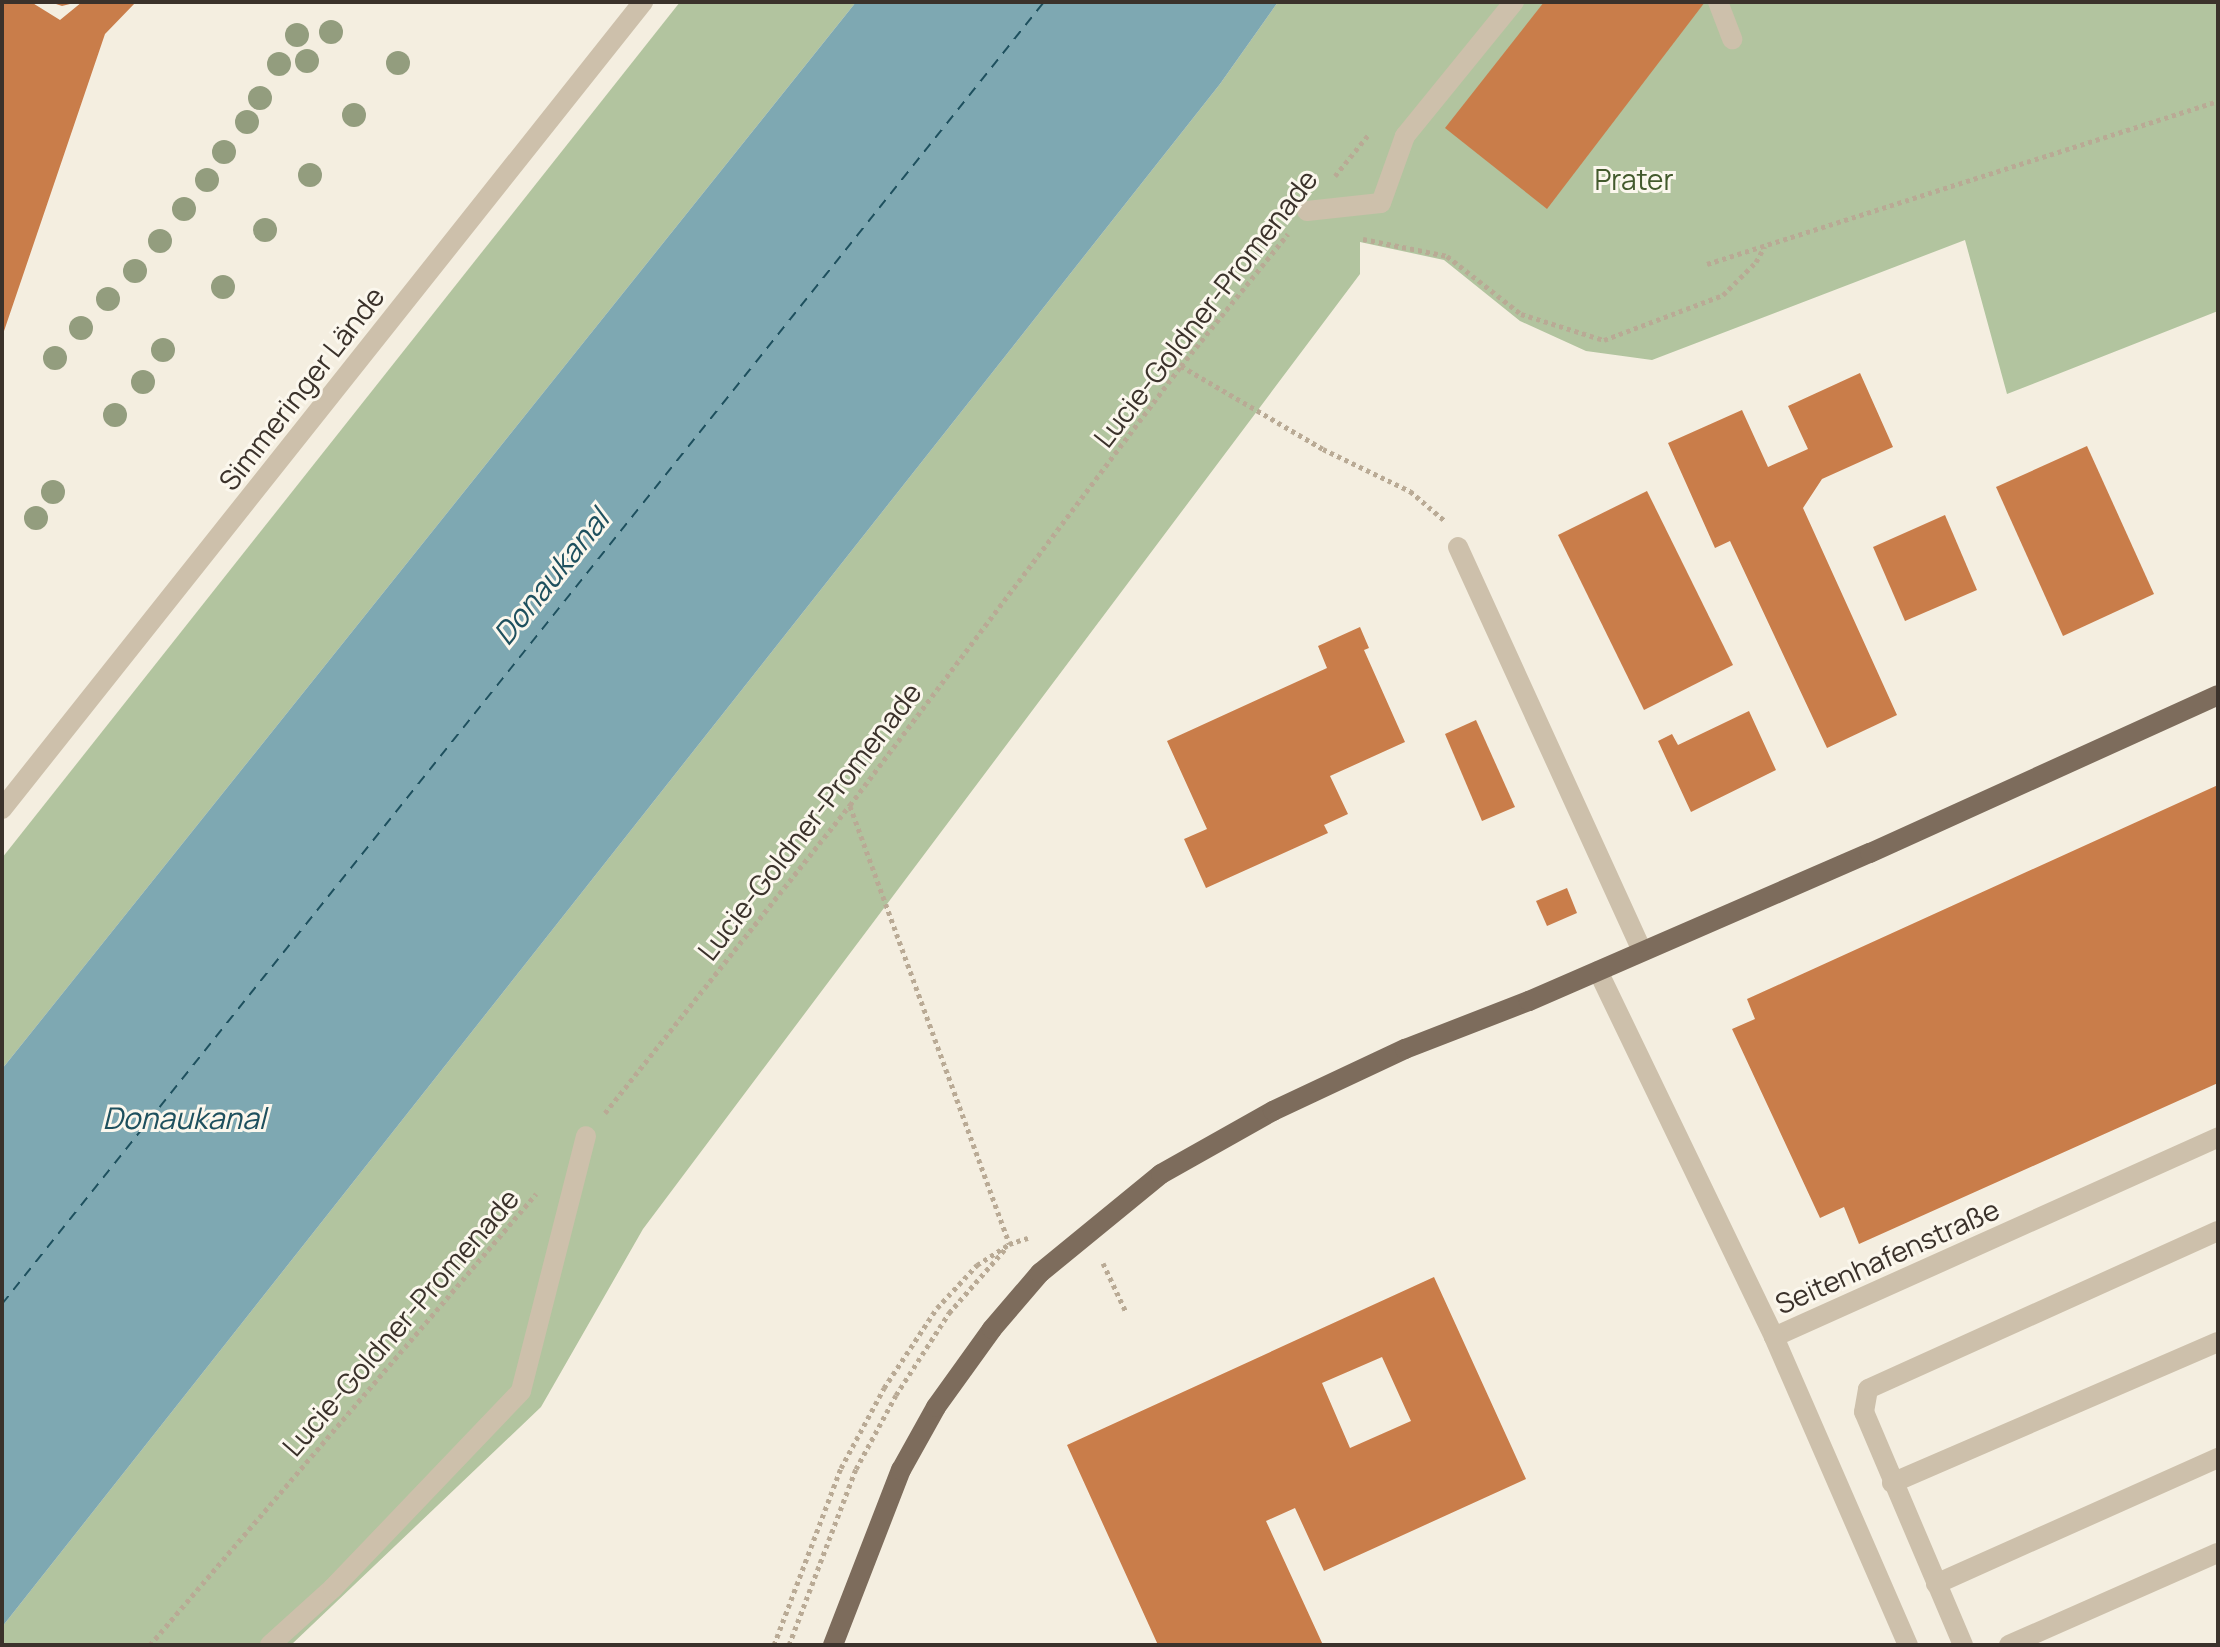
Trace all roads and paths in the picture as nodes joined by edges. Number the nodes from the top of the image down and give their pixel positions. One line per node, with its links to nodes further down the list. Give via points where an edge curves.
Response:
1 (643, 2): 15 (street, Simmeringer Lände)
2 (1514, 2): 7 (street, via 1405,136 1381,203)
3 (1718, 2): 4 (street)
4 (1732, 39)
5 (2218, 101): 9 (path)
6 (1376, 125): 7 (path, Lucie-Goldner-Promenade)
7 (1307, 211): 11 (path, Lucie-Goldner-Promenade)
8 (1354, 238): 9 (path, via 1447,256 1521,314 1604,340 1723,295)
9 (1765, 246): 10 (path)
10 (1707, 264)
11 (1181, 366): 12 (path, via 1323,449 1410,491 1445,520); 14 (path, Lucie-Goldner-Promenade)
12 (1458, 547): 16 (street)
13 (2218, 695): 16 (main road)
14 (850, 805): 18 (path, Lucie-Goldner-Promenade); 21 (path)
15 (2, 809)
16 (1642, 950): 17 (main road)
17 (1598, 971): 23 (main road, via 1405,1049 1273,1111 1161,1174); 26 (street, Seitenhafenstraße)
18 (586, 1136): 33 (street, via 521,1391 333,1588)
19 (2218, 1137): 26 (street, Seitenhafenstraße)
20 (545, 1184): 32 (path, Lucie-Goldner-Promenade)
21 (1000, 1219)
22 (2218, 1231): 29 (street, via 1868,1389 1864,1412)
23 (1076, 1241): 25 (path, via 1100,1256); 35 (main road, via 992,1329 936,1407 901,1470)
24 (1009, 1244): 34 (path, via 977,1265 937,1308 884,1388 841,1468)
25 (1126, 1312)
26 (1774, 1337): 36 (street)
27 (2218, 1342): 29 (street)
28 (2218, 1458): 31 (street)
29 (1892, 1483): 31 (street)
30 (2218, 1553): 38 (street)
31 (1936, 1584): 37 (street)
32 (150, 1645)
33 (270, 1645)
34 (774, 1645)
35 (833, 1645)
36 (1908, 1645)
37 (1963, 1645)
38 (2009, 1645)

